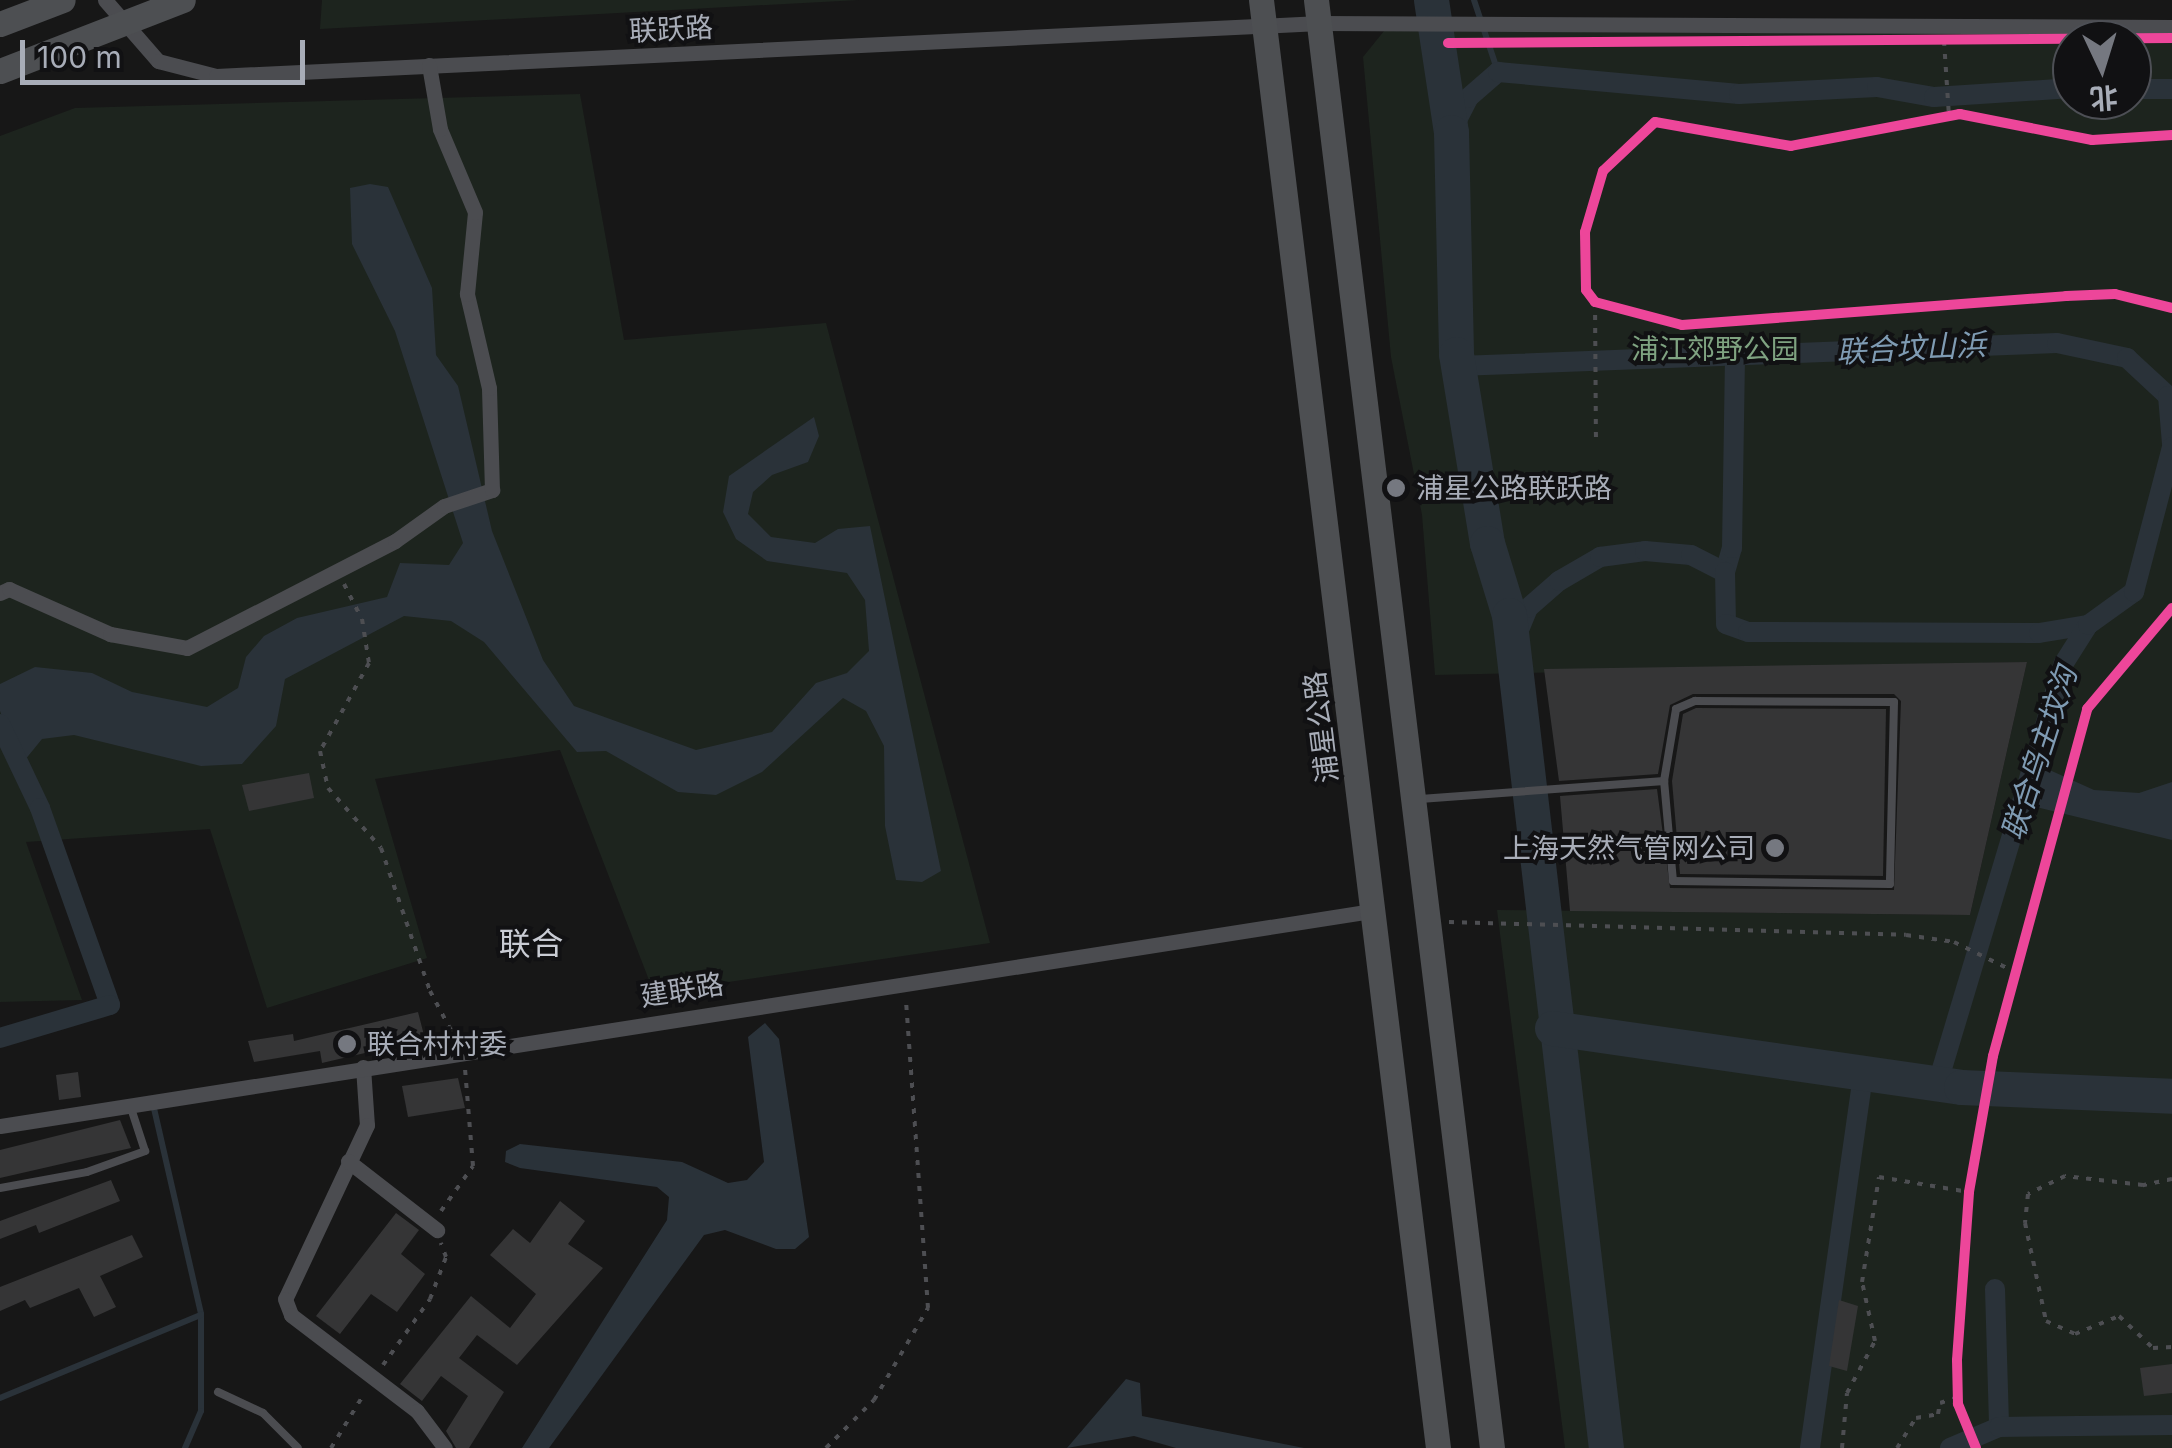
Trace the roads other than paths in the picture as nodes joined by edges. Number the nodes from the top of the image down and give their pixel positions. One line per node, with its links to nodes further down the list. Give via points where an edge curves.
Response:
1 (63, 0): 6 (main road)
2 (104, 0): 7 (street, 联跃路)
3 (183, 0): 7 (main road)
4 (1264, 8): 5 (street, 联跃路); 9 (street, 联跃路); 14 (main road, 浦星公路)
5 (1318, 12): 8 (street, 联跃路, via 1395,24); 13 (main road)
6 (0, 24)
7 (119, 25): 9 (street, 联跃路, via 178,72); 10 (main road)
8 (2172, 27)
9 (429, 65): 11 (street, via 440,129 475,212 468,294 489,388 492,490 444,506 337,571 187,648 110,634)
10 (0, 71)
11 (5, 591)
12 (1664, 780): 12 (lane, via 1676,709 1696,701 1894,702 1890,884 1673,881); 13 (lane)
13 (1414, 800): 25 (main road)
14 (1372, 911): 15 (street, 建联路); 24 (main road, 浦星公路)
15 (363, 1067): 16 (street, 建联路); 18 (street, via 367,1125)
16 (130, 1105): 17 (street, 建联路); 19 (lane, via 145,1150 87,1172)
17 (0, 1126)
18 (348, 1161): 20 (street); 23 (street, via 285,1299 291,1315 376,1374)
19 (0, 1188)
20 (437, 1230)
21 (218, 1392): 22 (lane, via 263,1414)
22 (298, 1448)
23 (445, 1448)
24 (1438, 1448)
25 (1492, 1448)

